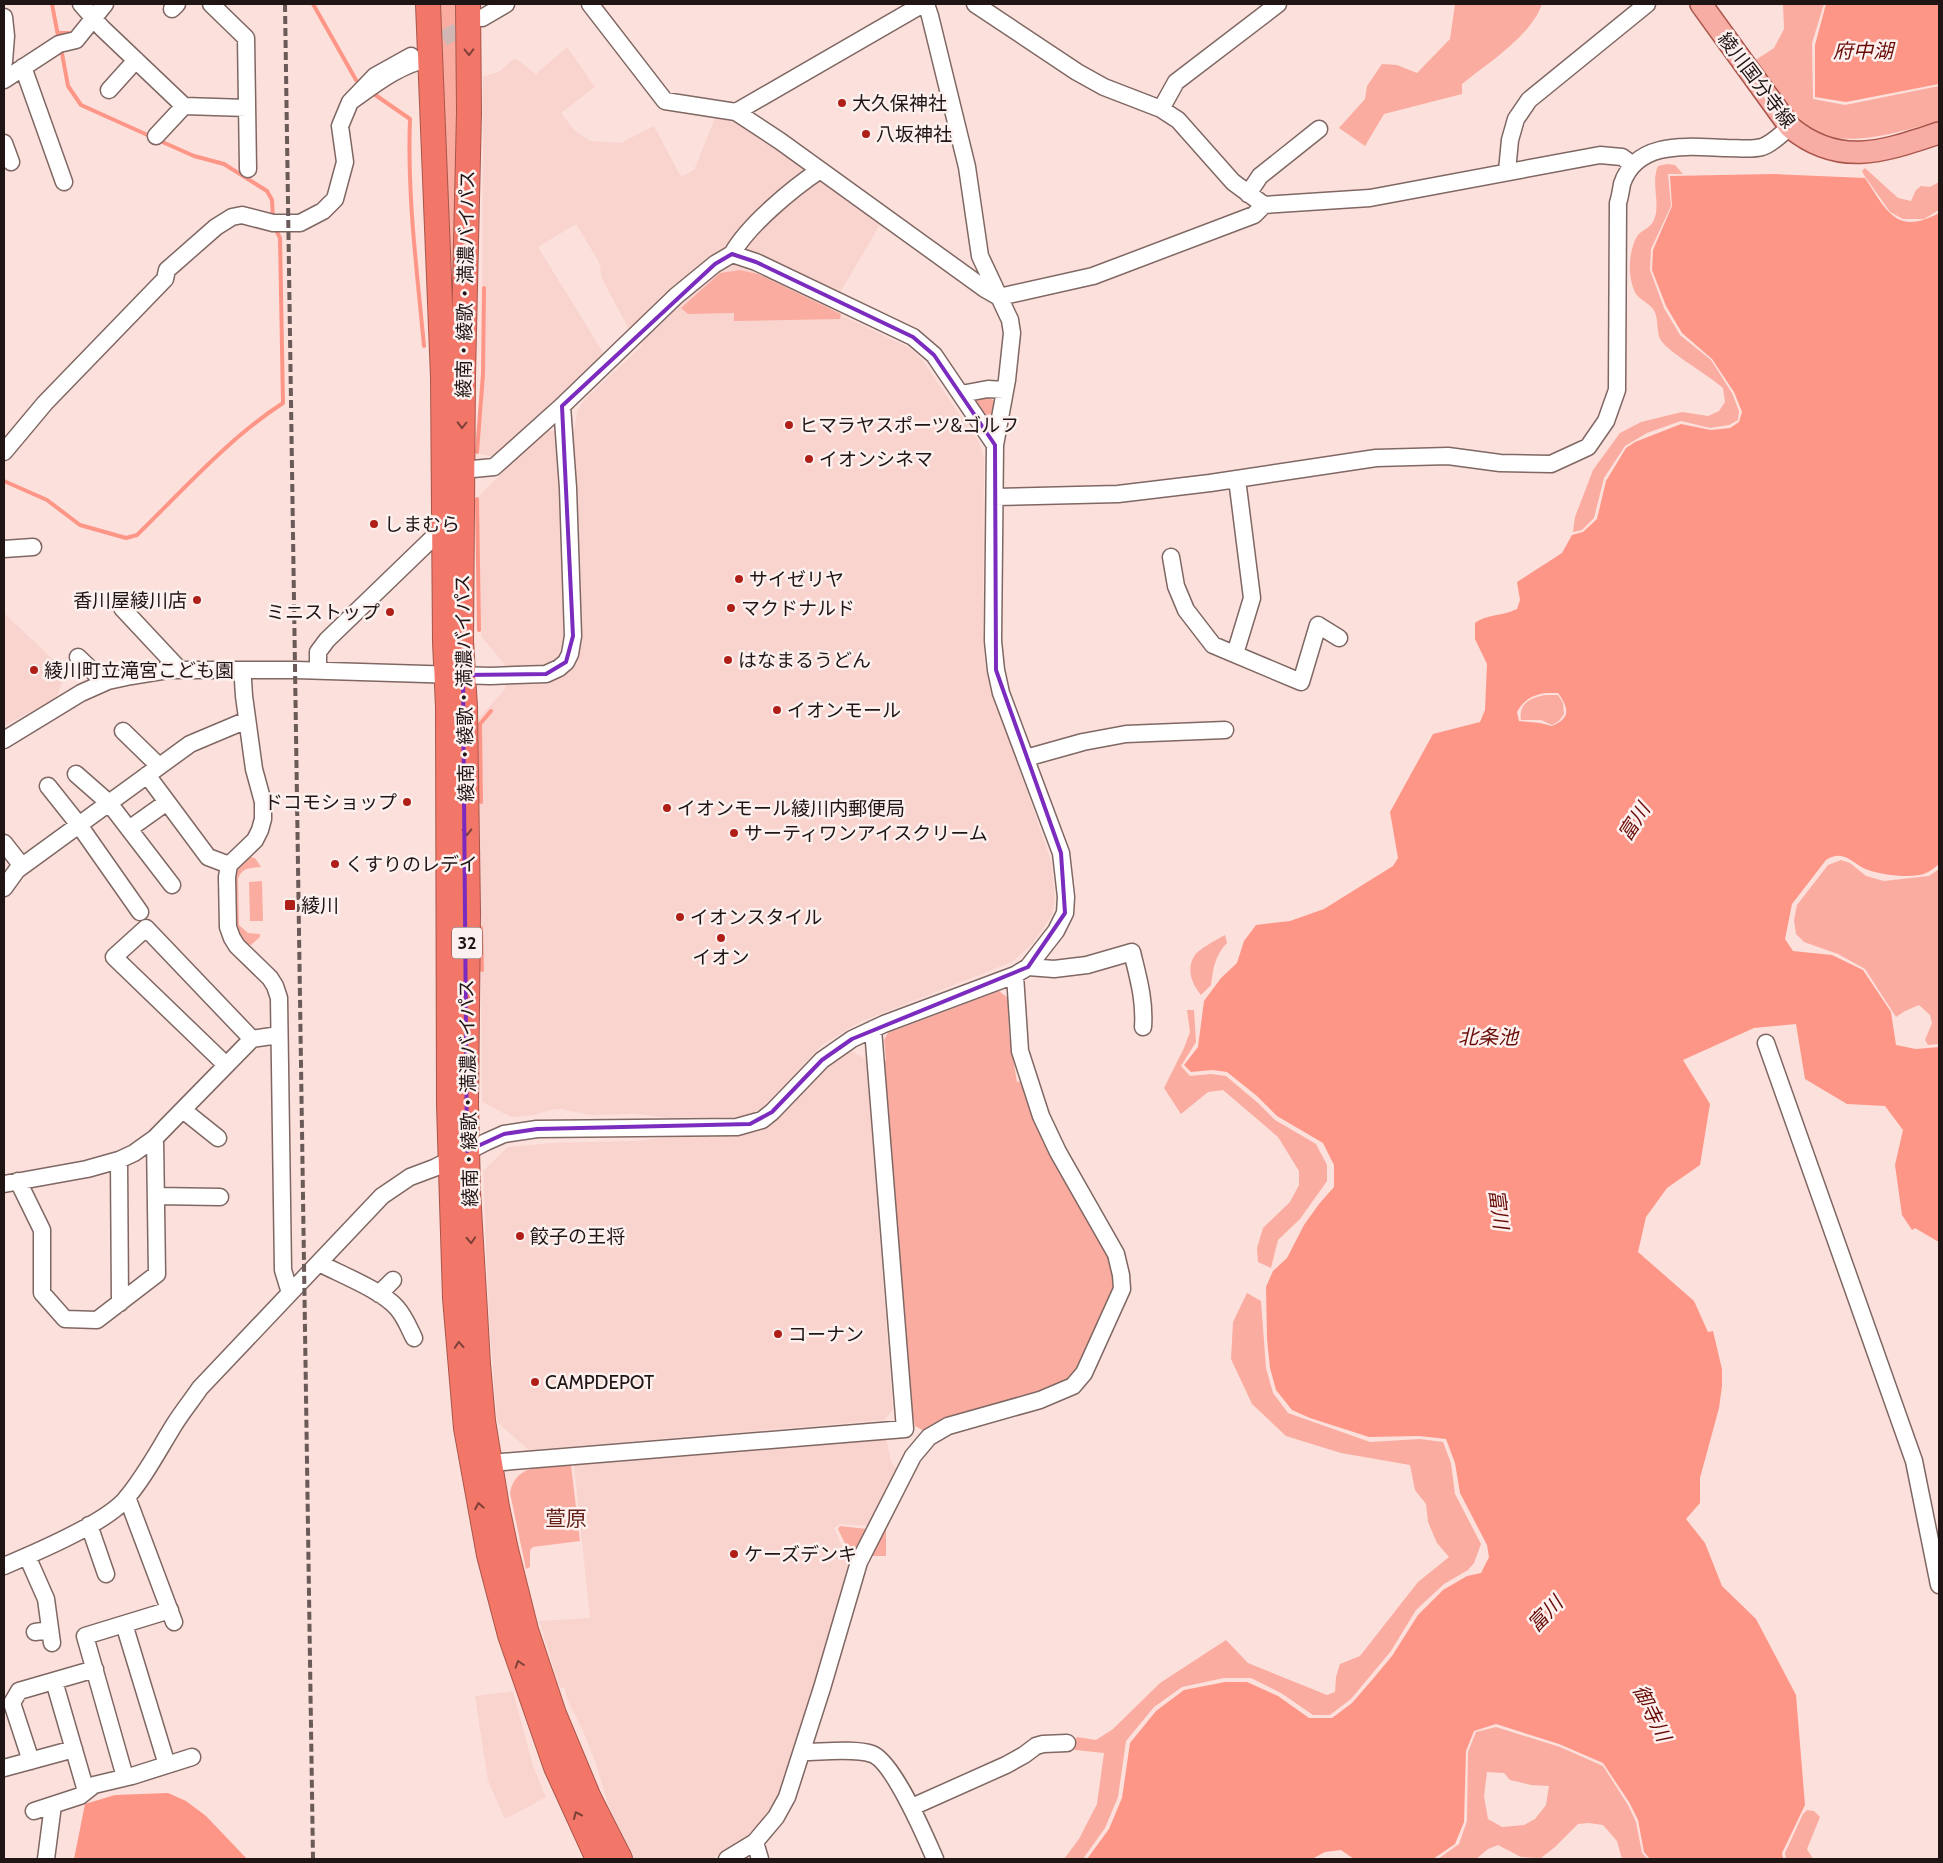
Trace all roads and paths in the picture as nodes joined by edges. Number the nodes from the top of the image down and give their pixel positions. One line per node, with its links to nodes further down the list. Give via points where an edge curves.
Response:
1 (105, 4): 12 (street)
2 (211, 4): 21 (street, via 246,38)
3 (428, 4): 14 (highway, 綾南・綾歌・満濃バイパス / 32)
4 (506, 4): 11 (street)
5 (590, 4): 23 (street, via 666,101)
6 (924, 4): 23 (street); 38 (street, via 930,16 967,167 980,256)
7 (975, 4): 22 (street, via 1077,72 1104,87)
8 (1278, 4): 22 (street, via 1176,82)
9 (1647, 4): 33 (street, via 1529,100 1516,119)
10 (1700, 4): 24 (main road, 綾川国分寺線)
11 (477, 9): 44 (highway, 綾南・綾歌・満濃バイパス / 32, one-way to 44, via 469,112)
12 (88, 13): 15 (street); 17 (street, via 76,40 60,44)
13 (4, 17): 16 (street)
14 (420, 58): 43 (street, via 350,102 340,126 345,162 335,199 323,211 300,223 274,223 242,215 216,227 167,270 165,279 45,403); 47 (highway, 綾南・綾歌・満濃バイパス / 32, via 443,377)
15 (136, 60): 19 (street); 20 (street)
16 (4, 62)
17 (23, 67): 18 (street); 34 (street)
18 (4, 77)
19 (109, 90)
20 (184, 106): 21 (street); 27 (street)
21 (247, 108): 31 (street)
22 (1161, 109): 35 (street, via 1178,120 1233,182)
23 (736, 112): 32 (street)
24 (1790, 127): 26 (main road, 綾川国分寺線, via 1820,147 1836,151 1879,150); 30 (street, via 1762,147 1657,150)
25 (1318, 130): 35 (street, via 1260,176)
26 (1939, 133)
27 (156, 136)
28 (4, 143): 29 (street)
29 (11, 162)
30 (1633, 165): 33 (street, via 1622,157 1600,155); 45 (street, via 1623,182 1618,203 1617,390 1606,421 1588,447 1551,464 1500,463 1448,456 1376,458)
31 (248, 169)
32 (820, 170): 37 (street, via 802,182 740,238); 38 (street)
33 (1506, 171): 36 (street, via 1370,198)
34 (64, 182)
35 (1248, 194): 36 (street)
36 (1264, 205): 38 (street, via 1254,215 1094,276)
37 (732, 254): 40 (street, via 756,262 913,336 934,355); 41 (street, via 676,296)
38 (999, 297): 39 (street, via 1010,320 1012,333)
39 (1004, 390): 40 (street); 42 (street)
40 (961, 394): 42 (street)
41 (562, 406): 44 (street, via 494,467); 58 (street, via 572,572 573,636 570,654 559,668 546,674)
42 (995, 445): 46 (street)
43 (4, 452)
44 (462, 470): 58 (highway, 綾南・綾歌・満濃バイパス / 32, via 461,641)
45 (1237, 479): 46 (street, via 1118,494); 53 (street, via 1252,598)
46 (995, 497): 64 (street, via 996,670)
47 (443, 528): 57 (street, via 327,640 318,652); 58 (highway, 綾南・綾歌・満濃バイパス / 32)
48 (33, 548): 49 (street)
49 (4, 549)
50 (1171, 557): 53 (street, via 1176,586 1186,610 1213,645)
51 (122, 608): 55 (street)
52 (1339, 638): 53 (street, via 1318,625 1302,682)
53 (1235, 654)
54 (78, 657): 59 (street)
55 (180, 670): 56 (street); 59 (street)
56 (240, 670): 57 (street); 60 (street, via 244,680)
57 (318, 671): 58 (street)
58 (455, 675): 88 (highway, 綾南・綾歌・満濃バイパス / 32, via 468,913)
59 (104, 682): 63 (street)
60 (247, 720): 65 (street, via 190,744); 73 (street, via 254,769 263,802 263,819 255,840)
61 (1225, 730): 64 (street, via 1126,734)
62 (123, 731): 65 (street)
63 (4, 740)
64 (1026, 758): 78 (street, via 1060,853 1066,897 1064,913 1056,931)
65 (153, 771): 68 (street); 69 (street)
66 (76, 774): 69 (street)
67 (48, 786): 70 (street)
68 (167, 802): 71 (street); 73 (street, via 208,857)
69 (109, 803): 70 (street); 71 (street)
70 (79, 825): 74 (street); 77 (street)
71 (129, 829): 75 (street)
72 (4, 843): 74 (street)
73 (230, 865): 81 (street, via 227,877 228,927 238,946 275,986 279,998)
74 (22, 866): 76 (street)
75 (172, 885)
76 (4, 888)
77 (140, 912)
78 (1022, 971): 79 (street, via 1088,965 1132,952 1142,992); 80 (street); 112 (street, via 1020,1051 1041,1116 1058,1152 1116,1254 1122,1289 1084,1373 1073,1386 1040,1400 948,1426 929,1437 913,1456 858,1562)
79 (1143, 1027)
80 (873, 1029): 88 (street, via 838,1047 772,1112 750,1124 708,1128 537,1128 504,1134); 99 (street, via 905,1429)
81 (279, 1035): 82 (street); 95 (street, via 283,1270)
82 (252, 1038): 84 (street); 84 (street, via 146,928 114,957)
83 (1766, 1043): 105 (street, via 1911,1452)
84 (226, 1065): 85 (street)
85 (183, 1110): 86 (street); 87 (street)
86 (155, 1138): 89 (street); 91 (street)
87 (218, 1138)
88 (459, 1155): 93 (street, via 410,1177 382,1196); 99 (highway, 綾南・綾歌・満濃バイパス / 32, one-way to 99, via 483,1421); 124 (highway, 綾南・綾歌・満濃バイパス / 32, one-way to 88, via 538,1720 510,1635 487,1546 465,1419 456,1298)
89 (119, 1160): 90 (street); 97 (street)
90 (11, 1182): 97 (street, via 42,1230 42,1292 65,1319 97,1320)
91 (156, 1196): 92 (street); 97 (street, via 157,1274)
92 (220, 1197)
93 (319, 1263): 95 (street); 96 (street)
94 (394, 1280): 96 (street)
95 (290, 1293): 100 (street, via 200,1388)
96 (380, 1294): 98 (street, via 396,1306)
97 (120, 1303)
98 (414, 1338)
99 (490, 1463): 125 (highway, 綾南・綾歌・満濃バイパス / 32, via 506,1550 538,1667 589,1798)
100 (127, 1497): 101 (street); 106 (street, via 172,1616)
101 (89, 1525): 102 (street); 104 (street)
102 (27, 1556): 103 (street); 107 (street, via 46,1599)
103 (4, 1566)
104 (106, 1574)
105 (1939, 1585)
106 (124, 1624): 108 (street, via 85,1636); 115 (street)
107 (46, 1635)
108 (95, 1669): 109 (street); 117 (street)
109 (54, 1681): 111 (street); 114 (street, via 19,1691 12,1704)
110 (1067, 1743): 120 (street, via 1036,1746 1006,1765)
111 (74, 1749): 114 (street); 118 (street)
112 (803, 1752): 120 (street, via 873,1754 883,1761); 122 (street, via 788,1797)
113 (192, 1757): 115 (street)
114 (31, 1761): 116 (street)
115 (167, 1765): 117 (street)
116 (4, 1768)
117 (125, 1778): 118 (street, via 94,1785)
118 (86, 1791): 119 (street)
119 (53, 1805): 121 (street); 123 (street)
120 (912, 1807): 128 (street)
121 (34, 1811)
122 (756, 1842): 126 (street); 127 (street)
123 (46, 1859)
124 (598, 1859)
125 (620, 1859)
126 (727, 1859)
127 (760, 1859)
128 (935, 1859)

